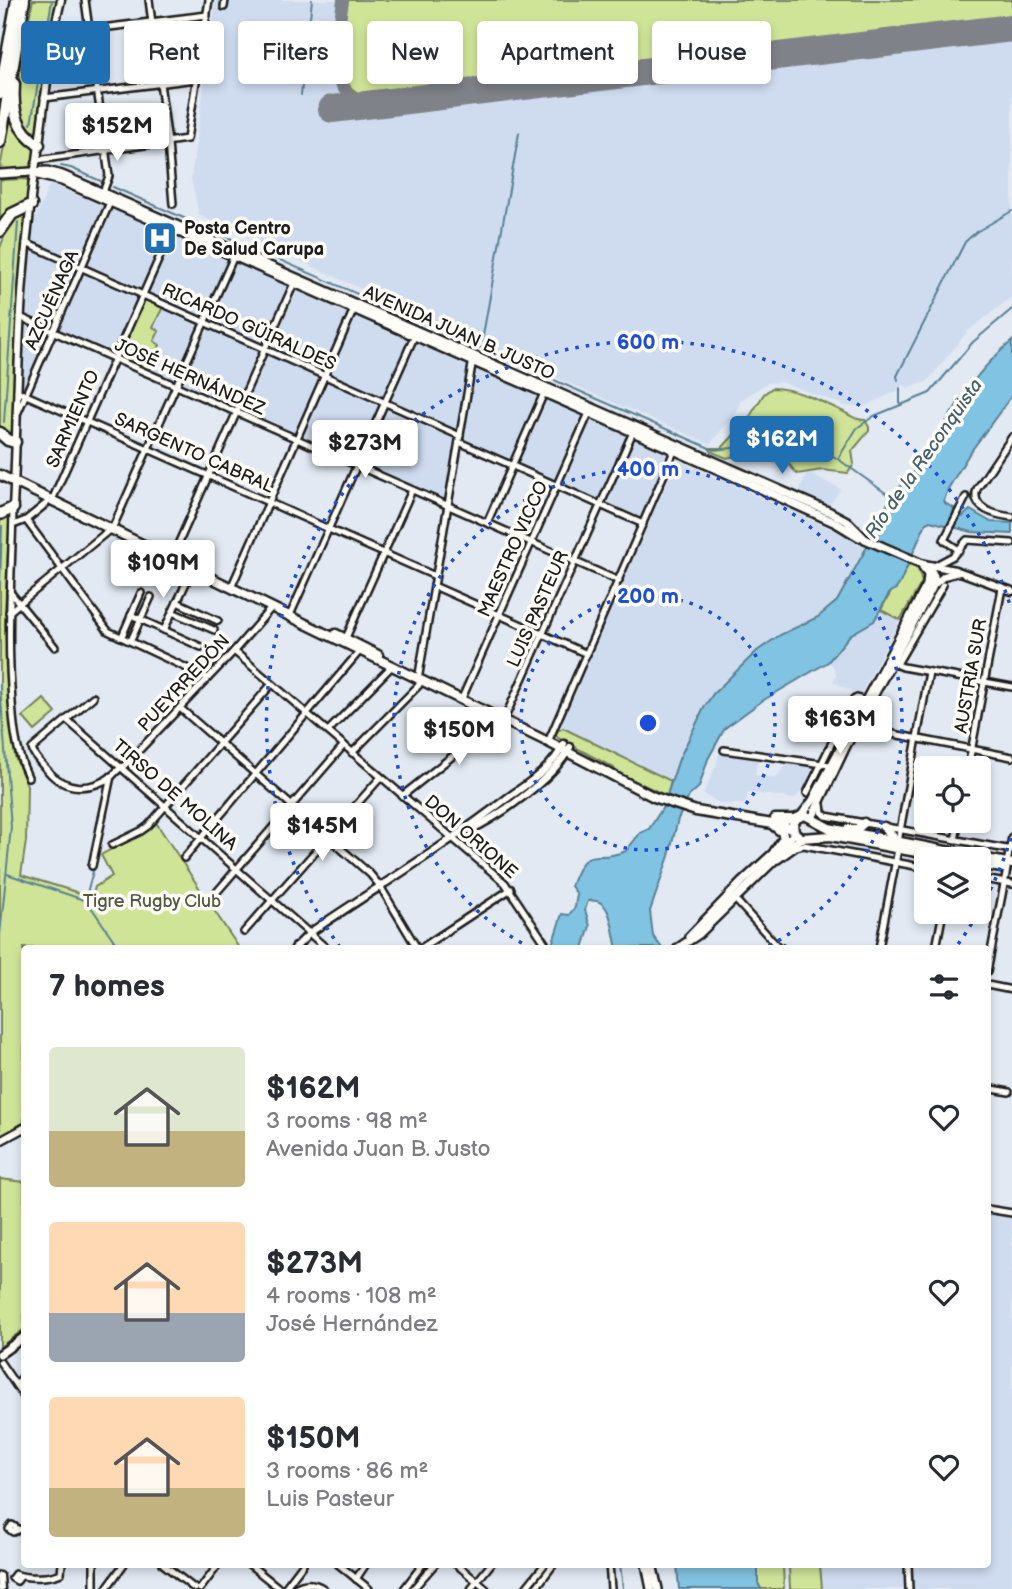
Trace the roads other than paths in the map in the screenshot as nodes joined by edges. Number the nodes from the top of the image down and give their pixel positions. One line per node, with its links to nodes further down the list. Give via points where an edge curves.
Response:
1 (17, 0): 15 (highway)
2 (24, 0): 15 (highway)
3 (61, 0): 10 (street)
4 (85, 0): 11 (street)
5 (149, 0): 12 (street)
6 (209, 0): 9 (street)
7 (225, 0): 8 (street)
8 (224, 7)
9 (207, 15): 13 (street); 14 (street)
10 (56, 21)
11 (88, 21)
12 (152, 21)
13 (160, 21)
14 (206, 21)
15 (13, 36): 16 (highway); 22 (highway); 24 (highway); 26 (highway, via 15,113 22,130)
16 (0, 69)
17 (46, 84): 23 (street)
18 (96, 84): 21 (street)
19 (160, 84): 21 (street); 25 (street)
20 (195, 84): 25 (street, via 187,139)
21 (97, 92): 23 (street); 27 (street)
22 (0, 94)
23 (44, 98): 26 (street)
24 (0, 142)
25 (168, 143): 27 (street); 33 (street)
26 (39, 145): 28 (street)
27 (106, 151): 28 (street); 31 (street, via 108,180)
28 (37, 159): 30 (street)
29 (0, 174): 30 (main road, AVENIDA JUAN B. JUSTO)
30 (33, 174): 31 (main road, AVENIDA JUAN B. JUSTO, via 53,172); 34 (street)
31 (102, 195): 32 (main road, AVENIDA JUAN B. JUSTO)
32 (111, 199): 35 (main road, AVENIDA JUAN B. JUSTO); 39 (street, AZCUÉNAGA); 40 (main road, AVENIDA JUAN B. JUSTO)
33 (173, 204)
34 (31, 205): 36 (highway, via 12,215); 37 (street)
35 (172, 229): 38 (main road, AVENIDA JUAN B. JUSTO); 41 (street, SARMIENTO)
36 (0, 231)
37 (26, 243): 39 (street, RICARDO GÜIRALDES); 43 (street)
38 (234, 256): 40 (main road, AVENIDA JUAN B. JUSTO); 44 (street)
39 (81, 268): 41 (street, RICARDO GÜIRALDES); 45 (street, AZCUÉNAGA)
40 (295, 281): 42 (main road, AVENIDA JUAN B. JUSTO); 47 (street); 49 (main road, AVENIDA JUAN B. JUSTO)
41 (142, 295): 44 (street, RICARDO GÜIRALDES); 48 (street, SARMIENTO)
42 (354, 309): 46 (main road, AVENIDA JUAN B. JUSTO); 50 (street)
43 (20, 317): 45 (street, JOSÉ HERNÁNDEZ); 52 (street)
44 (204, 322): 47 (street, RICARDO GÜIRALDES); 51 (street)
45 (53, 331): 48 (street, JOSÉ HERNÁNDEZ); 54 (street, AZCUÉNAGA)
46 (414, 337): 49 (main road, AVENIDA JUAN B. JUSTO); 55 (street)
47 (265, 349): 50 (street, RICARDO GÜIRALDES); 56 (street)
48 (115, 359): 51 (street, JOSÉ HERNÁNDEZ); 59 (street, SARMIENTO)
49 (473, 359): 53 (main road, AVENIDA JUAN B. JUSTO); 64 (street); 67 (main road, AVENIDA JUAN B. JUSTO)
50 (325, 376): 55 (street, RICARDO GÜIRALDES); 63 (street)
51 (176, 386): 56 (street, JOSÉ HERNÁNDEZ); 66 (street)
52 (17, 391): 54 (street, SARGENTO CABRAL); 58 (street)
53 (544, 393): 57 (main road, AVENIDA JUAN B. JUSTO); 69 (street)
54 (26, 394): 58 (street, AZCUÉNAGA); 59 (street, SARGENTO CABRAL)
55 (385, 403): 64 (street, RICARDO GÜIRALDES); 68 (street)
56 (237, 412): 63 (street, JOSÉ HERNÁNDEZ); 71 (street)
57 (589, 413): 60 (main road, AVENIDA JUAN B. JUSTO); 73 (street, MAESTRO VICCO)
58 (16, 415): 65 (street)
59 (87, 421): 66 (street, SARGENTO CABRAL); 76 (street, SARMIENTO)
60 (633, 432): 67 (main road, AVENIDA JUAN B. JUSTO); 78 (street, LUIS PASTEUR)
61 (0, 433): 65 (highway)
62 (1012, 437): 82 (street, via 976,489 975,500 985,509)
63 (297, 439): 68 (street, JOSÉ HERNÁNDEZ); 77 (street)
64 (460, 439): 69 (street, RICARDO GÜIRALDES); 79 (street)
65 (15, 442): 72 (street)
66 (148, 449): 71 (street, SARGENTO CABRAL); 87 (street)
67 (675, 449): 85 (street); 95 (main road, AVENIDA JUAN B. JUSTO, via 830,512 847,521 865,540)
68 (357, 466): 74 (street, JOSÉ HERNÁNDEZ); 88 (street)
69 (512, 466): 73 (street, RICARDO GÜIRALDES); 84 (street)
70 (0, 475): 72 (main road)
71 (209, 475): 77 (street, SARGENTO CABRAL); 93 (street)
72 (14, 482): 76 (main road); 80 (street)
73 (556, 486): 78 (street, RICARDO GÜIRALDES); 89 (street, MAESTRO VICCO)
74 (412, 490): 79 (street, JOSÉ HERNÁNDEZ); 92 (street)
75 (966, 498): 91 (street, via 944,540)
76 (51, 499): 83 (street, SARMIENTO); 87 (main road)
77 (269, 502): 88 (street, SARGENTO CABRAL); 103 (street)
78 (600, 505): 85 (street, RICARDO GÜIRALDES); 94 (street, LUIS PASTEUR)
79 (448, 506): 84 (street, JOSÉ HERNÁNDEZ); 100 (street)
80 (13, 508): 81 (highway); 86 (street)
81 (0, 514)
82 (1012, 517)
83 (26, 520): 86 (street, SARMIENTO); 98 (street)
84 (487, 523): 89 (street, JOSÉ HERNÁNDEZ)
85 (643, 524): 101 (street)
86 (13, 526): 107 (street)
87 (111, 528): 93 (main road); 98 (street)
88 (329, 529): 92 (street, SARGENTO CABRAL); 116 (street)
89 (531, 542): 94 (street, JOSÉ HERNÁNDEZ); 118 (street, MAESTRO VICCO)
90 (1012, 543): 91 (street, via 968,540)
91 (959, 550): 96 (street)
92 (384, 553): 100 (street, SARGENTO CABRAL); 126 (street)
93 (172, 558): 97 (main road)
94 (575, 561): 101 (street, JOSÉ HERNÁNDEZ); 124 (street, LUIS PASTEUR)
95 (919, 563): 96 (street); 105 (main road, via 933,573); 132 (main road, via 926,570 928,583)
96 (936, 565): 99 (street)
97 (192, 568): 103 (main road); 111 (street)
98 (62, 569): 112 (street); 135 (street, via 108,631)
99 (960, 572): 105 (street, via 944,576); 106 (street)
100 (436, 576): 104 (street)
101 (619, 581): 131 (street)
102 (943, 584): 132 (street)
103 (231, 586): 113 (main road)
104 (434, 586): 118 (street); 136 (street)
105 (932, 588): 132 (main road)
106 (1002, 588): 108 (street); 137 (street, AUSTRIA SUR)
107 (10, 592): 112 (street); 114 (street)
108 (1012, 592)
109 (141, 593): 117 (street)
110 (151, 597): 119 (street)
111 (177, 601): 115 (street); 120 (street)
112 (20, 603): 114 (street); 127 (street)
113 (272, 606): 116 (main road); 126 (main road); 129 (street, PUEYRREDÓN)
114 (9, 612): 163 (street, via 15,738)
115 (172, 612): 121 (street); 122 (street)
116 (291, 613): 126 (main road)
117 (131, 615): 119 (street); 123 (street)
118 (499, 615): 124 (street); 140 (street, MAESTRO VICCO)
119 (141, 619): 121 (street); 125 (street)
120 (218, 621)
121 (164, 630): 128 (street)
122 (214, 630)
123 (123, 634)
124 (542, 634): 131 (street); 145 (street, LUIS PASTEUR)
125 (132, 638)
126 (345, 641): 130 (main road); 136 (main road)
127 (55, 647)
128 (201, 647)
129 (234, 651): 135 (street, PUEYRREDÓN); 138 (street, DON ORIONE)
130 (359, 652): 133 (main road); 144 (street)
131 (587, 654): 149 (street)
132 (891, 662): 134 (street); 142 (main road); 147 (main road)
133 (391, 667): 136 (main road); 148 (street)
134 (929, 672): 137 (street); 150 (street)
135 (208, 678): 143 (street, PUEYRREDÓN)
136 (419, 680): 140 (main road); 145 (main road); 156 (street)
137 (984, 682): 139 (street); 155 (street, AUSTRIA SUR)
138 (271, 685): 144 (street, DON ORIONE); 151 (street)
139 (1012, 687)
140 (463, 696): 145 (main road)
141 (93, 697): 146 (street)
142 (864, 701): 159 (main road); 159 (street, via 853,700)
143 (180, 708): 151 (street); 160 (street, PUEYRREDÓN)
144 (306, 714): 148 (street, DON ORIONE); 161 (street)
145 (502, 717): 149 (main road); 167 (street, LUIS PASTEUR)
146 (67, 720): 160 (street, TIRSO DE MOLINA); 162 (street, PUEYRREDÓN, via 32,748 34,755 65,785 86,787)
147 (857, 727): 150 (street); 165 (main road)
148 (328, 732): 152 (street, DON ORIONE)
149 (549, 739): 153 (main road)
150 (916, 740): 155 (street); 176 (street)
151 (220, 743): 161 (street); 168 (street)
152 (344, 745): 156 (street, DON ORIONE); 169 (street)
153 (566, 748): 170 (main road, via 663,801); 183 (street, via 544,770)
154 (724, 750): 159 (street)
155 (972, 750): 157 (street, AUSTRIA SUR); 158 (street)
156 (352, 753): 164 (street, DON ORIONE)
157 (971, 756)
158 (1012, 757)
159 (826, 764): 166 (street); 171 (main road, via 813,800)
160 (122, 767): 162 (street, PUEYRREDÓN); 168 (street, TIRSO DE MOLINA)
161 (256, 775): 169 (street); 180 (street)
162 (111, 776): 194 (street)
163 (28, 777)
164 (380, 777): 167 (street, DON ORIONE); 181 (street)
165 (827, 784): 172 (main road); 174 (street, via 821,804 824,815)
166 (807, 793)
167 (402, 796): 183 (street, DON ORIONE)
168 (165, 805): 180 (street, TIRSO DE MOLINA); 186 (street, via 141,831)
169 (291, 805): 181 (street); 197 (street)
170 (713, 811): 171 (main road); 173 (main road)
171 (798, 818): 172 (main road); 178 (main road)
172 (813, 820): 177 (main road); 184 (main road, via 816,829)
173 (765, 822): 178 (main road); 190 (main road, via 784,835)
174 (864, 823): 175 (street); 177 (main road, via 857,830)
175 (884, 827): 176 (street); 187 (main road)
176 (900, 830): 185 (street); 187 (street)
177 (844, 831): 187 (main road)
178 (794, 832): 184 (main road); 190 (main road)
179 (956, 833): 185 (street)
180 (202, 837): 191 (street); 197 (street, TIRSO DE MOLINA)
181 (327, 837): 201 (street); 205 (street)
182 (1012, 837): 189 (street)
183 (452, 838): 201 (street); 202 (street, DON ORIONE)
184 (806, 840): 187 (main road, via 831,836); 192 (street); 204 (main road, via 790,845)
185 (955, 840): 189 (street)
186 (112, 845)
187 (898, 845): 188 (main road); 192 (street); 196 (main road)
188 (914, 849)
189 (1011, 850): 196 (street)
190 (775, 851): 204 (main road)
191 (184, 858)
192 (895, 863): 195 (street); 216 (street)
193 (991, 865): 196 (main road)
194 (92, 866)
195 (914, 866)
196 (1010, 867): 199 (street)
197 (238, 868): 203 (street); 205 (street, TIRSO DE MOLINA)
198 (991, 880): 199 (street)
199 (1004, 883): 200 (street); 218 (street)
200 (1012, 884)
201 (380, 886): 208 (street); 211 (street)
202 (510, 889): 212 (street); 213 (street, DON ORIONE)
203 (216, 892)
204 (732, 896): 214 (main road); 215 (street)
205 (273, 899): 207 (street); 208 (street, TIRSO DE MOLINA)
206 (941, 924): 217 (street)
207 (244, 932)
208 (311, 932): 209 (street); 210 (street, TIRSO DE MOLINA)
209 (298, 945)
210 (324, 945)
211 (417, 945)
212 (424, 945)
213 (545, 945)
214 (679, 945)
215 (777, 945)
216 (880, 945)
217 (937, 945)
218 (991, 951)
219 (991, 986): 220 (street)
220 (1012, 990)
221 (991, 1089): 222 (street)
222 (1009, 1092)
223 (21, 1130): 224 (street)
224 (0, 1141)
225 (991, 1210): 226 (street)
226 (1012, 1213)
227 (21, 1339): 228 (main road)
228 (0, 1355): 231 (street)
229 (0, 1362): 231 (street)
230 (21, 1379): 231 (street)
231 (16, 1385): 232 (street)
232 (21, 1392)
233 (62, 1568): 253 (street, via 55,1576)
234 (93, 1568): 257 (street)
235 (121, 1568): 258 (street)
236 (168, 1568): 259 (street)
237 (216, 1568): 260 (street)
238 (254, 1568): 261 (street)
239 (300, 1568): 261 (street)
240 (343, 1568): 254 (street)
241 (363, 1568): 254 (street)
242 (420, 1568): 265 (street)
243 (431, 1568): 266 (street)
244 (461, 1568): 255 (street)
245 (488, 1568): 255 (street)
246 (542, 1568): 269 (street)
247 (552, 1568): 270 (street)
248 (609, 1568): 271 (street)
249 (647, 1568): 272 (main road)
250 (653, 1568): 273 (main road)
251 (908, 1568): 274 (street)
252 (0, 1576): 256 (street)
253 (20, 1577)
254 (356, 1579): 264 (street)
255 (477, 1582): 267 (street); 268 (street)
256 (1, 1589)
257 (94, 1589)
258 (106, 1589)
259 (195, 1589)
260 (201, 1589)
261 (282, 1589)
262 (293, 1589): 263 (street, via 308,1583)
263 (324, 1589)
264 (369, 1589)
265 (404, 1589)
266 (413, 1589)
267 (471, 1589)
268 (486, 1589)
269 (525, 1589)
270 (535, 1589)
271 (611, 1589)
272 (651, 1589)
273 (658, 1589)
274 (909, 1589)

